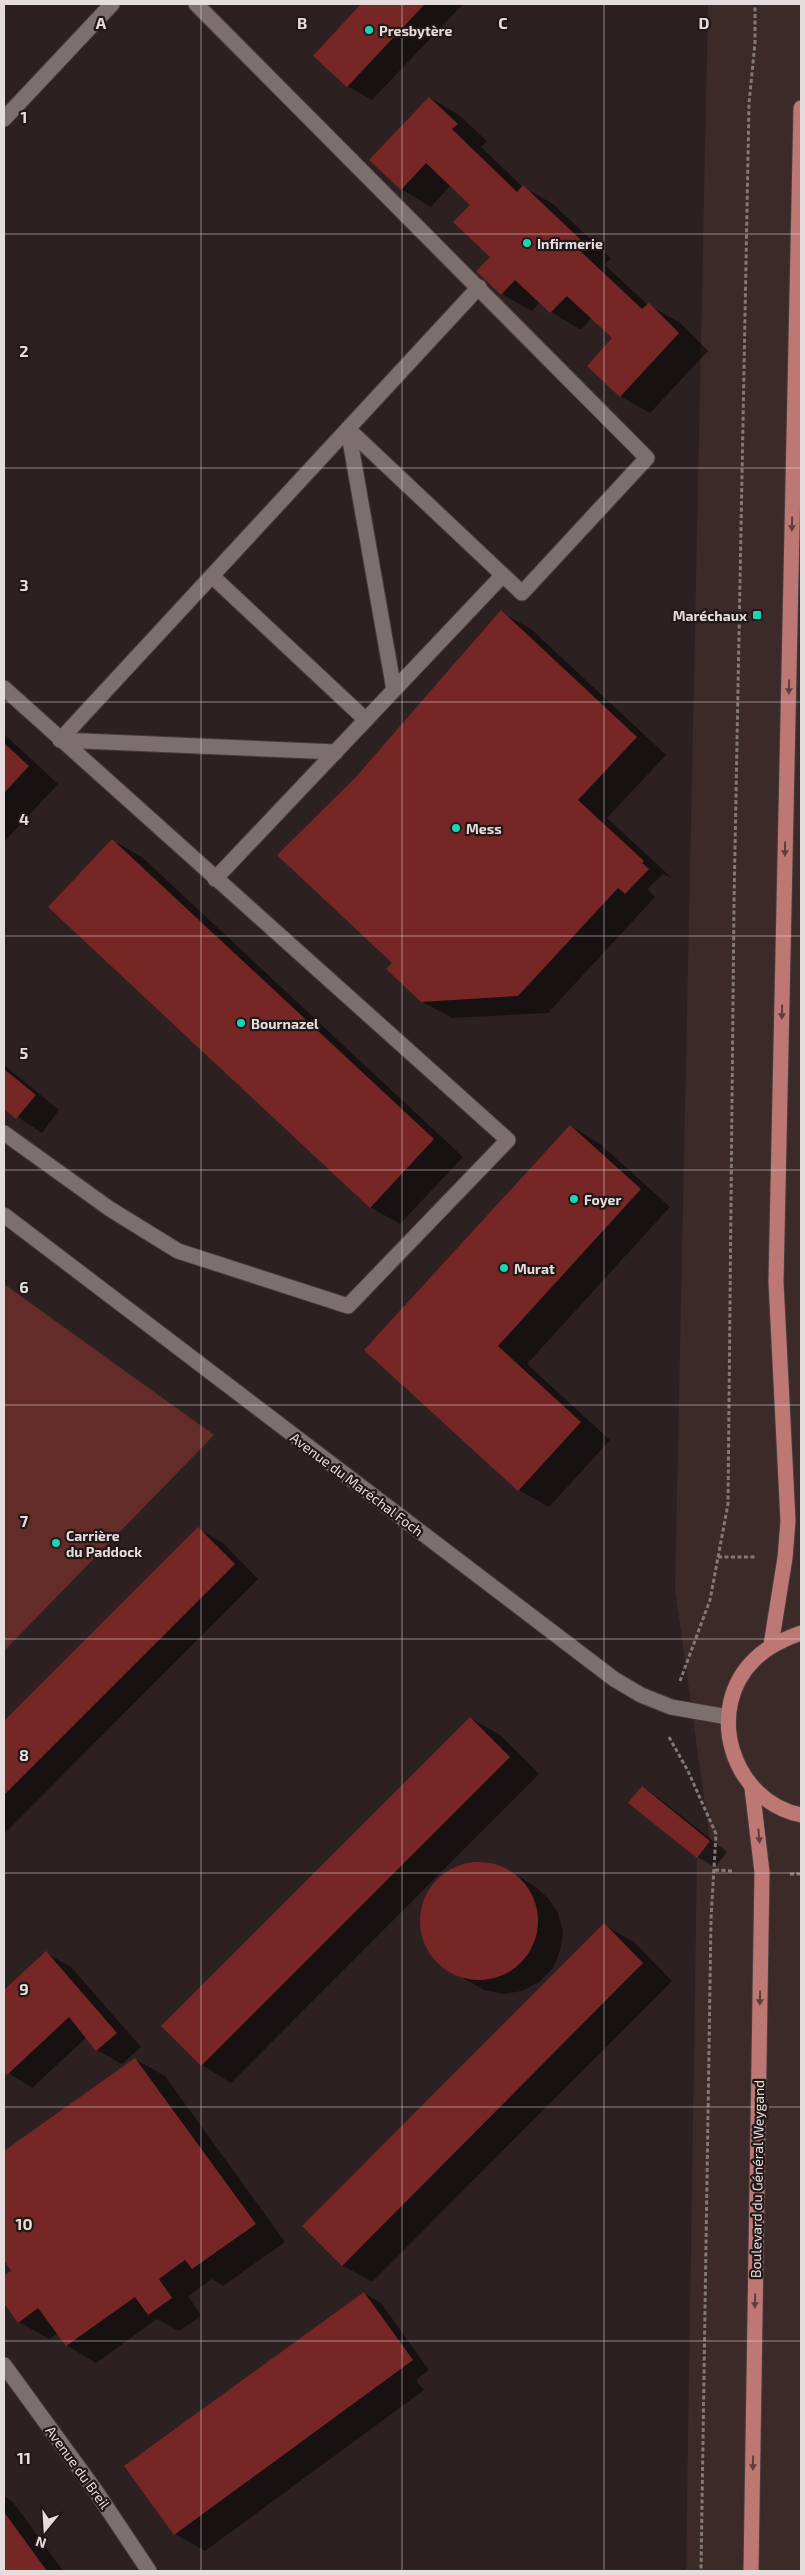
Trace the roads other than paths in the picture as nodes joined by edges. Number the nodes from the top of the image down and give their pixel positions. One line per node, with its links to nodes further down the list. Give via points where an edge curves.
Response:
1 (112, 4): 4 (street)
2 (196, 4): 5 (street)
3 (801, 108): 18 (main road, one-way to 18, via 776,1282 788,1521)
4 (4, 119)
5 (479, 287): 6 (street); 8 (street, via 647,458 522,593)
6 (348, 429): 7 (street); 8 (street); 10 (street)
7 (212, 576): 11 (street); 12 (street)
8 (502, 576): 10 (street)
9 (4, 688): 12 (street)
10 (394, 690): 11 (street)
11 (366, 720): 13 (street)
12 (60, 740): 13 (street); 14 (street)
13 (336, 752): 14 (street)
14 (215, 879): 15 (street, via 508,1140 348,1306 178,1251 110,1210)
15 (4, 1133)
16 (4, 1216): 19 (street, Avenue du Maréchal Foch, via 614,1679 671,1707)
17 (801, 1633): 18 (main road)
18 (771, 1646): 19 (main road, via 754,1659 741,1676 732,1696)
19 (728, 1717): 20 (main road, via 729,1742 734,1758)
20 (752, 1788): 21 (main road, via 770,1804); 24 (main road, Boulevard du Général Weygand, one-way to 24, via 762,1872)
21 (801, 1815)
22 (4, 2365): 23 (street, Avenue du Breil)
23 (149, 2571)
24 (751, 2571)

